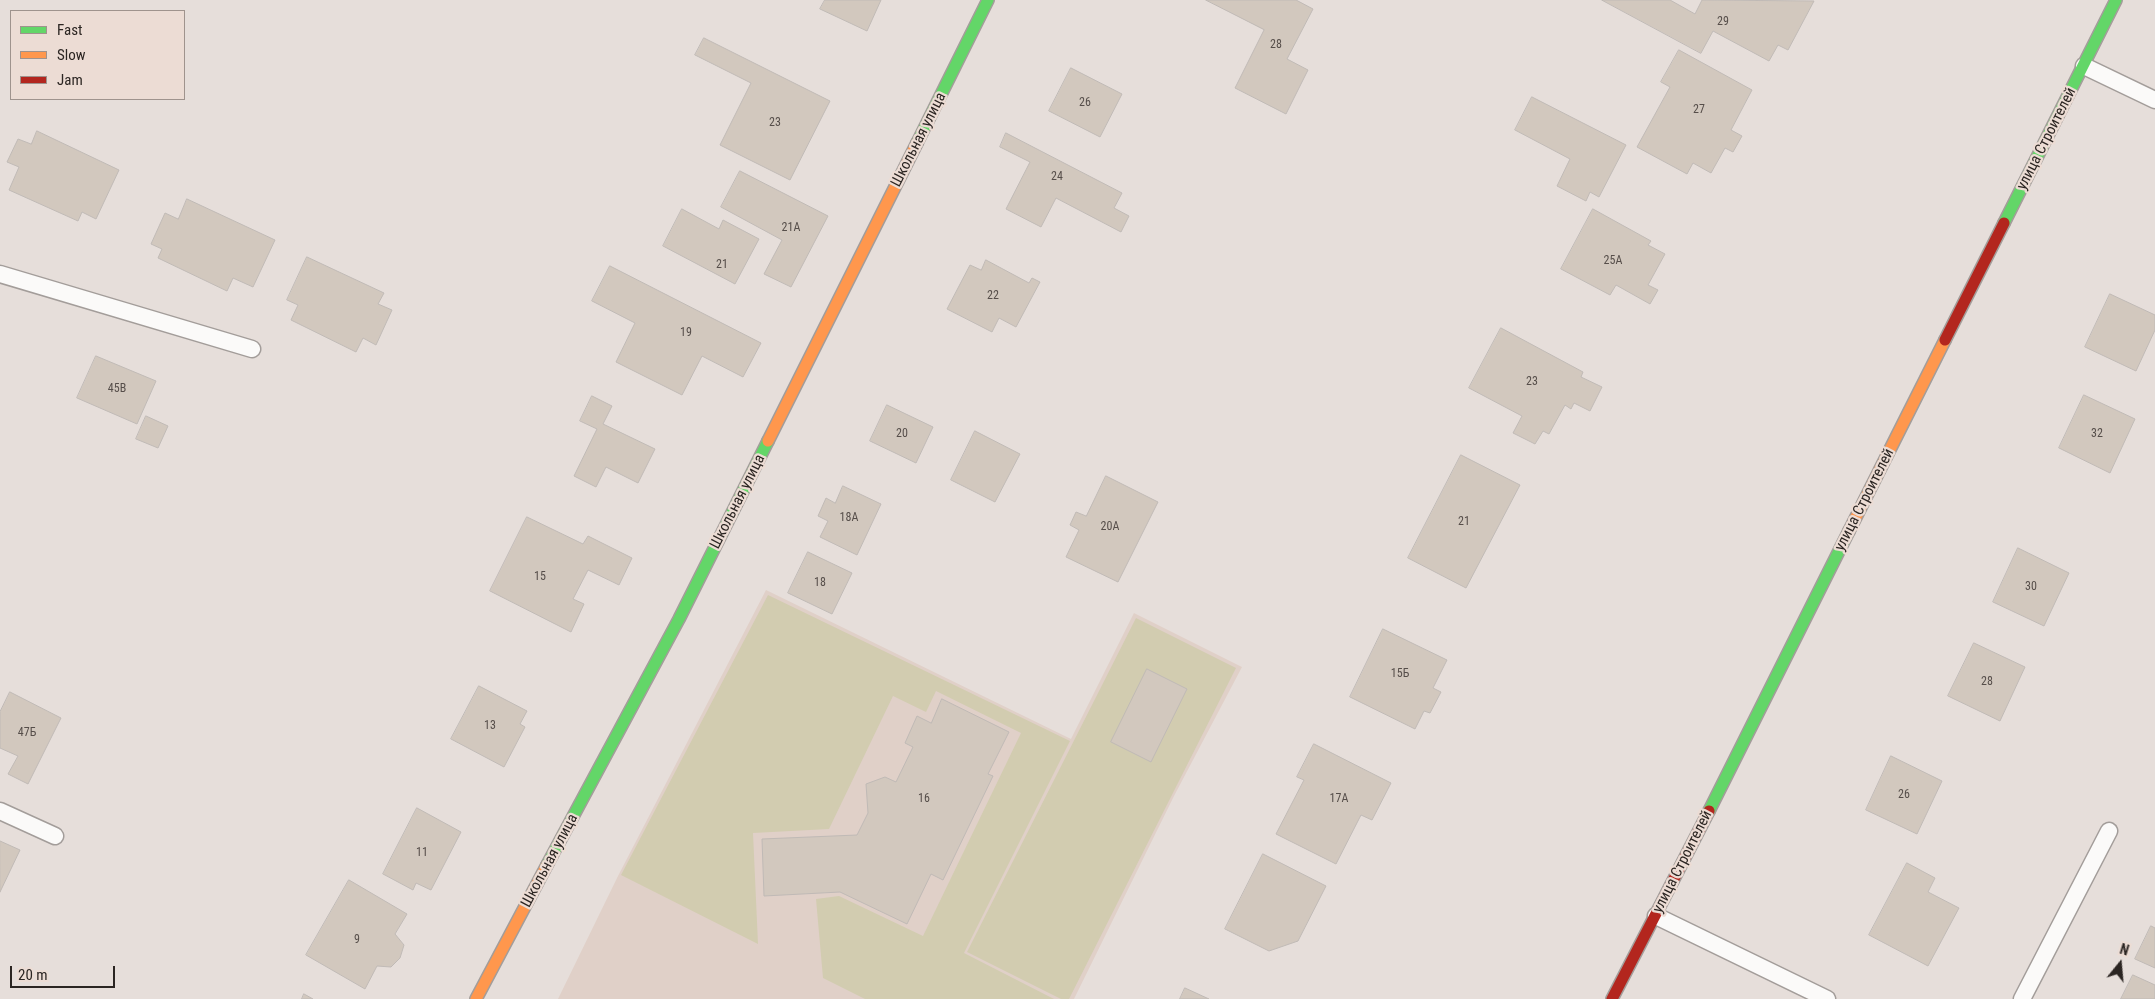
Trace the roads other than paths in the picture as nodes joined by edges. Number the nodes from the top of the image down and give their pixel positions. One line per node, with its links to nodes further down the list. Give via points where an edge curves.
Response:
1 (988, 0): 11 (main road, Школьная улица, via 679,620)
2 (2116, 0): 3 (main road, улица Строителей)
3 (2084, 66): 4 (lane); 10 (main road, улица Строителей)
4 (2155, 100)
5 (0, 274): 6 (lane)
6 (252, 349)
7 (0, 811): 9 (lane)
8 (2109, 831): 14 (lane)
9 (55, 836)
10 (1656, 916): 12 (main road, улица Строителей); 13 (lane)
11 (476, 999)
12 (1612, 999)
13 (1827, 999)
14 (2022, 999)

